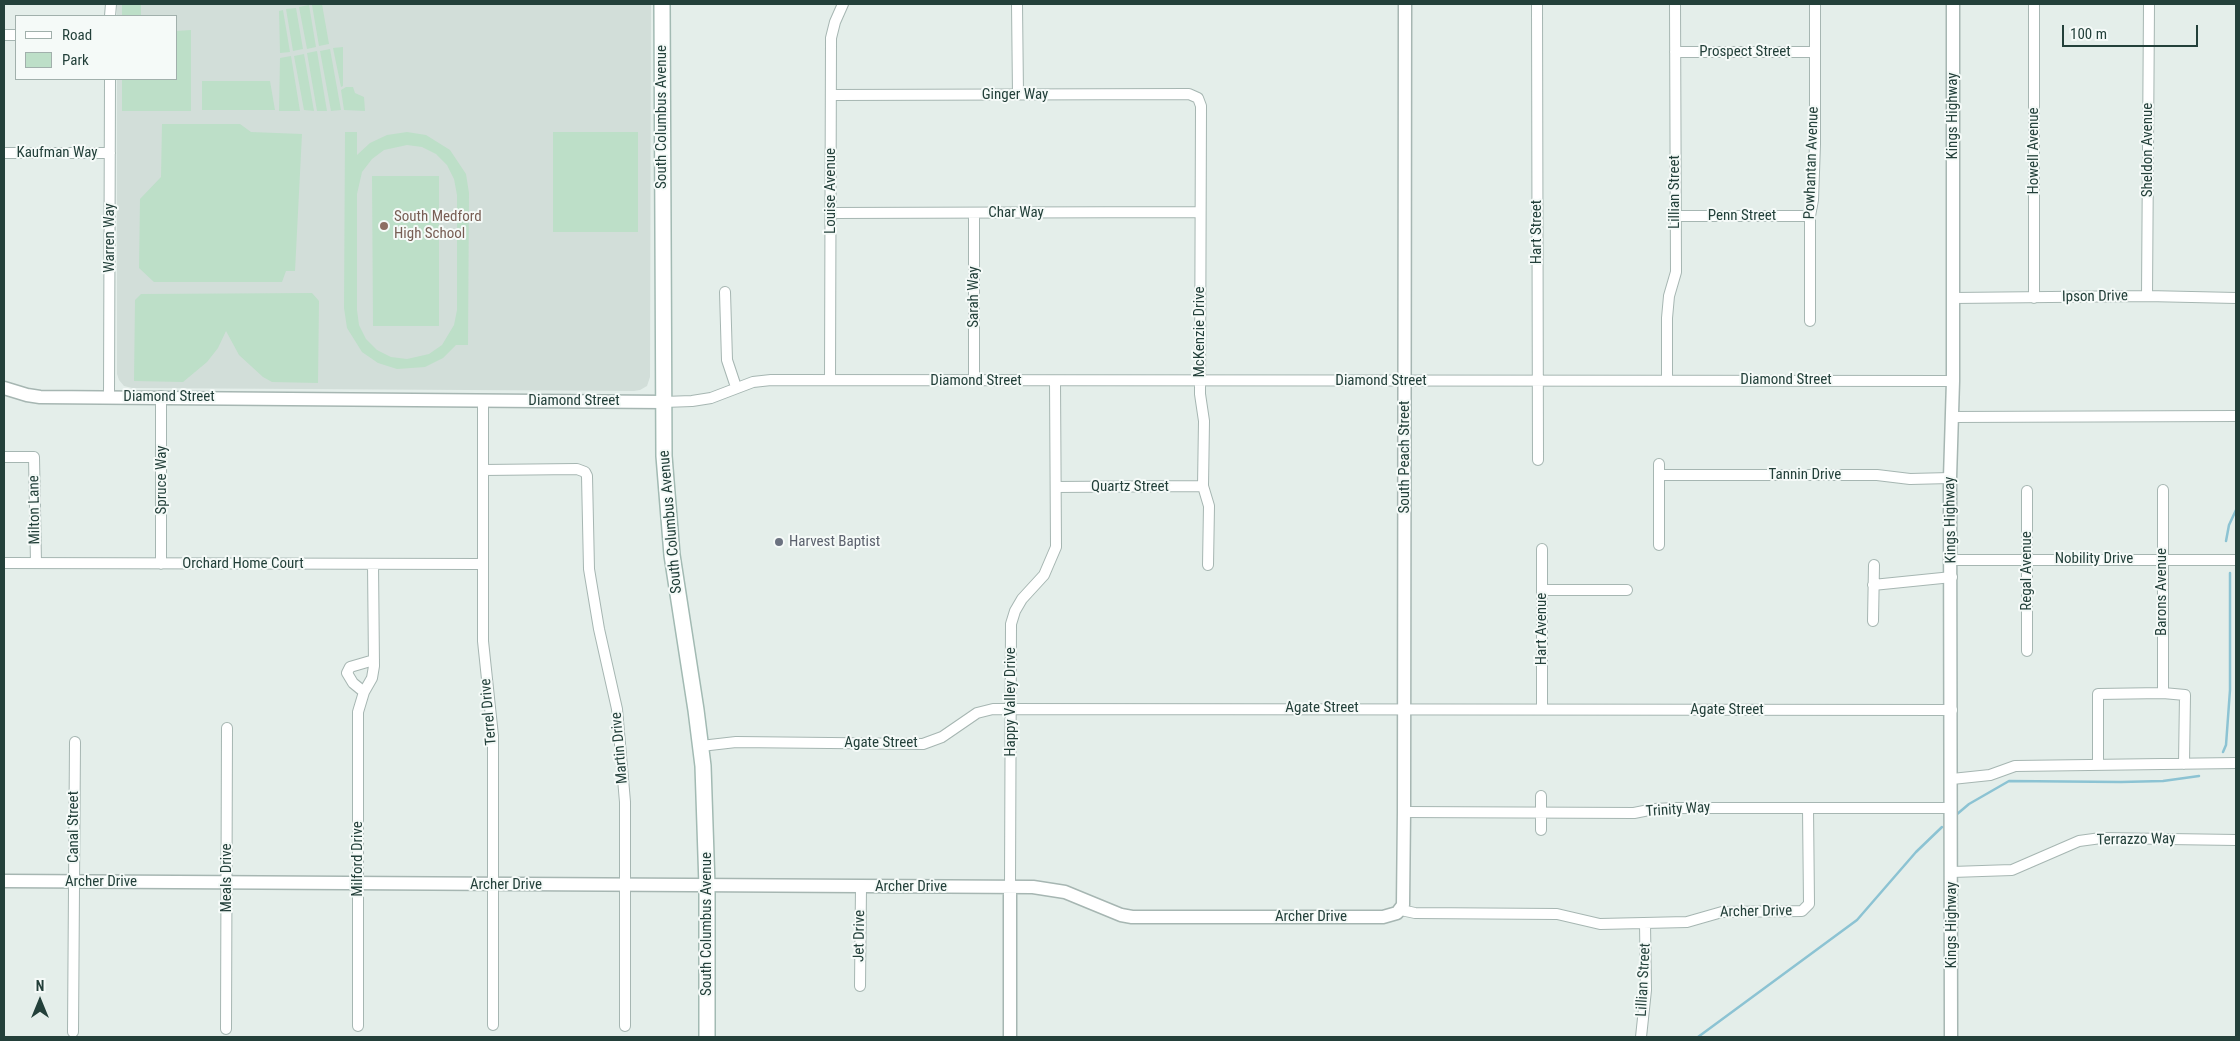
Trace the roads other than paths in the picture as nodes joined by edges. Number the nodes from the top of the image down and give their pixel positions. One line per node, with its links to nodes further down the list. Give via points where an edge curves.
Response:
1 (662, 4): 43 (main road, South Columbus Avenue)
2 (843, 4): 14 (street, Louise Avenue, via 832,38)
3 (1018, 4): 15 (street)
4 (1406, 4): 37 (street, South Peach Street)
5 (1537, 4): 32 (street, Hart Street)
6 (1675, 4): 11 (street, Lillian Street)
7 (1815, 4): 12 (street, Powhantan Avenue)
8 (1953, 4): 26 (street, Kings Highway)
9 (2034, 4): 27 (street, Howell Avenue)
10 (2149, 4): 25 (street, Sheldon Avenue)
11 (1675, 52): 12 (street, Prospect Street); 22 (street, Lillian Street)
12 (1814, 52): 23 (street, Powhantan Avenue, via 1815,153)
13 (110, 80): 18 (street, Warren Way)
14 (832, 95): 15 (street, Ginger Way); 20 (street, Louise Avenue)
15 (1018, 95): 16 (street, Ginger Way, via 1189,94)
16 (1198, 98): 19 (street, McKenzie Drive, via 1201,106)
17 (4, 153): 18 (street, Kaufman Way)
18 (110, 153): 41 (street, Warren Way)
19 (1200, 212): 21 (street, Char Way); 36 (street, McKenzie Drive)
20 (831, 213): 21 (street, Char Way); 30 (street, Louise Avenue)
21 (974, 213): 35 (street, Sarah Way)
22 (1675, 216): 23 (street, Penn Street); 33 (street, Lillian Street, via 1676,272 1667,318)
23 (1810, 216): 29 (street, Powhantan Avenue)
24 (725, 292): 38 (street, via 727,360)
25 (2147, 296): 27 (street, Ipson Drive); 28 (street, Ipson Drive)
26 (1953, 298): 27 (street, Ipson Drive); 34 (street, Kings Highway)
27 (2034, 298)
28 (2236, 298)
29 (1810, 321)
30 (830, 380): 35 (street, Diamond Street); 38 (street, Diamond Street, via 762,381)
31 (1055, 380): 35 (street, Diamond Street); 36 (street, Diamond Street); 53 (street, Happy Valley Drive)
32 (1538, 380): 33 (street, Diamond Street); 37 (street, Diamond Street); 47 (street, Hart Street)
33 (1667, 380): 34 (street, Diamond Street)
34 (1953, 380): 45 (street, Kings Highway)
35 (974, 381)
36 (1200, 381): 37 (street, Diamond Street); 52 (street, McKenzie Drive, via 1204,420)
37 (1405, 381): 78 (street, South Peach Street)
38 (736, 387): 43 (street, Diamond Street, via 711,398)
39 (4, 388): 41 (street, Diamond Street, via 40,397)
40 (162, 396): 41 (street, Diamond Street); 42 (street, Diamond Street); 64 (street, Spruce Way)
41 (109, 397)
42 (483, 400): 43 (street, Diamond Street); 49 (street, Terrel Drive)
43 (664, 402): 84 (main road, South Columbus Avenue, via 664,456 672,555)
44 (2236, 416): 45 (street)
45 (1952, 417): 51 (street, Kings Highway)
46 (4, 457): 63 (street, Milton Lane, via 34,458)
47 (1538, 460)
48 (1659, 464): 50 (street)
49 (483, 470): 66 (street, Terrel Drive); 102 (street, Martin Drive, via 577,469 585,472 592,596 617,709 621,747)
50 (1659, 475): 51 (street, Tannin Drive); 56 (street)
51 (1950, 478): 60 (street, Kings Highway)
52 (1204, 486): 53 (street, Quartz Street); 67 (street, McKenzie Drive, via 1209,506)
53 (1056, 487): 79 (street, Happy Valley Drive, via 1054,556 1044,575 1022,600 1011,624)
54 (2163, 490): 59 (street, Barons Avenue)
55 (2027, 491): 58 (street, Regal Avenue)
56 (1659, 545)
57 (1542, 549): 71 (street, Hart Avenue)
58 (2028, 559): 59 (street, Nobility Drive); 60 (street, Nobility Drive); 74 (street, Regal Avenue)
59 (2161, 559): 61 (street, Nobility Drive); 77 (street, Barons Avenue)
60 (1952, 560): 69 (street, Kings Highway)
61 (2236, 560)
62 (4, 563): 63 (street, Orchard Home Court)
63 (36, 563): 64 (street, Orchard Home Court)
64 (162, 564): 65 (street, Orchard Home Court)
65 (373, 564): 66 (street, Orchard Home Court); 75 (street, Milford Drive)
66 (482, 564): 101 (street, Terrel Drive, via 482,641 493,736)
67 (1208, 565)
68 (1874, 565): 70 (street)
69 (1952, 578): 70 (street); 81 (street, Kings Highway)
70 (1873, 585): 73 (street)
71 (1542, 590): 72 (street); 80 (street, Hart Avenue)
72 (1627, 590)
73 (1874, 621)
74 (2027, 651)
75 (374, 660): 76 (street, Milford Drive, via 372,678); 76 (street, via 350,667 347,673)
76 (364, 692): 100 (street, Milford Drive, via 358,712)
77 (2163, 693): 86 (street, via 2185,695); 87 (street, via 2098,694)
78 (1405, 708): 79 (street, Agate Street); 80 (street, Agate Street); 92 (street, South Peach Street)
79 (1010, 709): 84 (street, Agate Street, via 977,713 942,737 923,744 736,742); 105 (street, Happy Valley Drive)
80 (1542, 709): 81 (street, Agate Street)
81 (1952, 710): 88 (street, Kings Highway)
82 (227, 728): 99 (street, Meals Drive)
83 (75, 742): 98 (street, Canal Street)
84 (701, 746): 103 (main road, South Columbus Avenue)
85 (2236, 763): 86 (street)
86 (2184, 764): 87 (street)
87 (2098, 765): 88 (street, via 2015,766 1990,775)
88 (1952, 779): 91 (street, Kings Highway)
89 (1541, 796): 93 (street)
90 (1808, 808): 91 (street, Trinity Way); 93 (street, Trinity Way); 107 (street, Archer Drive, via 1808,908 1802,911 1722,912 1687,922)
91 (1951, 808): 96 (street, Kings Highway)
92 (1404, 812): 93 (street, Trinity Way); 106 (street, South Peach Street)
93 (1541, 813): 94 (street)
94 (1541, 830)
95 (2236, 840): 96 (street, Terrazzo Way, via 2101,838 2079,841 2012,870)
96 (1952, 872): 117 (street, Kings Highway)
97 (4, 881): 98 (street, Archer Drive)
98 (74, 882): 99 (street, Archer Drive); 113 (street, Canal Street)
99 (227, 883): 100 (street, Archer Drive); 112 (street, Meals Drive)
100 (358, 883): 101 (street, Archer Drive); 110 (street, Milford Drive)
101 (493, 885): 102 (street, Archer Drive); 109 (street, Terrel Drive)
102 (626, 885): 103 (street, Archer Drive); 111 (street, Martin Drive)
103 (707, 886): 104 (street, Archer Drive); 114 (main road, South Columbus Avenue)
104 (861, 887): 105 (street, Archer Drive); 108 (street, Jet Drive)
105 (1010, 887): 106 (street, Archer Drive, via 1065,892 1132,917 1383,917); 115 (street, Happy Valley Drive)
106 (1401, 910): 107 (street, Archer Drive, via 1415,913 1557,914 1600,924)
107 (1645, 924): 116 (street, Lillian Street, via 1646,990)
108 (860, 986)
109 (492, 1025)
110 (358, 1026)
111 (625, 1026)
112 (226, 1029)
113 (73, 1032)
114 (707, 1037)
115 (1010, 1037)
116 (1641, 1037)
117 (1952, 1037)

